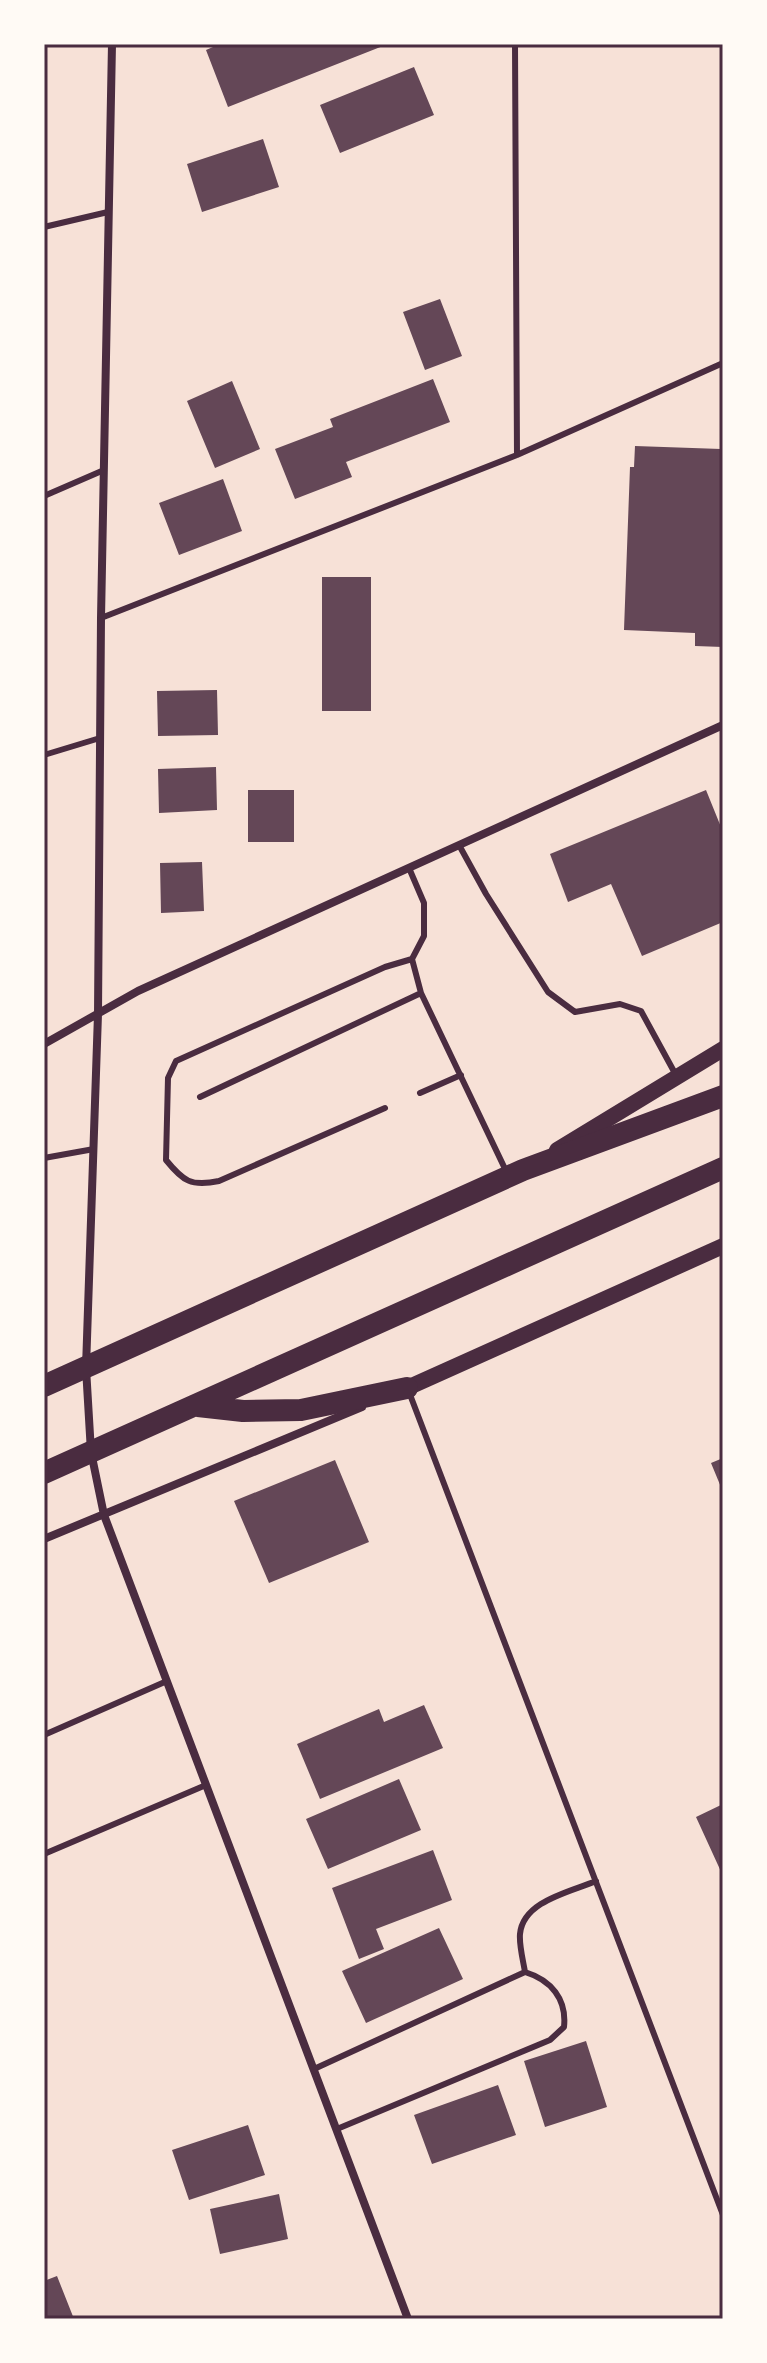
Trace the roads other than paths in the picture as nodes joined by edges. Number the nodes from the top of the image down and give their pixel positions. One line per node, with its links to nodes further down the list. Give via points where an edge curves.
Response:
1 (112, 44): 3 (street)
2 (515, 44): 6 (lane)
3 (108, 212): 4 (lane); 7 (street)
4 (44, 227)
5 (723, 363): 6 (lane)
6 (517, 455): 9 (lane)
7 (104, 470): 8 (lane); 9 (street)
8 (44, 496)
9 (101, 618): 11 (street)
10 (723, 725): 13 (street)
11 (100, 738): 12 (lane); 17 (street)
12 (44, 755)
13 (459, 845): 14 (street); 21 (lane, via 548,992 575,1012 620,1004 641,1011)
14 (409, 868): 15 (lane, via 424,903 424,936); 17 (street)
15 (412, 959): 16 (lane); 25 (lane, via 176,1061 168,1078 166,1160 182,1179 219,1181)
16 (421, 993): 20 (lane); 24 (lane)
17 (98, 1014): 18 (street); 26 (street)
18 (44, 1044)
19 (723, 1049): 21 (main road)
20 (461, 1075): 22 (lane); 29 (lane)
21 (677, 1077): 29 (main road)
22 (420, 1093)
23 (723, 1096): 29 (highway)
24 (200, 1097)
25 (385, 1108)
26 (94, 1149): 27 (lane); 31 (street)
27 (44, 1158)
28 (723, 1168): 34 (highway)
29 (516, 1173): 31 (highway)
30 (723, 1246): 33 (main road)
31 (86, 1368): 32 (highway); 35 (street)
32 (44, 1386)
33 (407, 1388): 34 (highway, via 301,1410); 37 (street); 43 (lane)
34 (197, 1406): 35 (highway)
35 (91, 1452): 36 (highway); 37 (street)
36 (44, 1473)
37 (104, 1515): 38 (street); 39 (street)
38 (44, 1539)
39 (167, 1681): 40 (lane); 41 (street)
40 (44, 1735)
41 (206, 1785): 42 (lane); 45 (street)
42 (44, 1854)
43 (596, 1881): 44 (lane, via 534,1907 520,1934); 47 (lane)
44 (525, 1972): 45 (lane); 46 (lane, via 554,1988 566,2013 564,2027 550,2040)
45 (314, 2069): 46 (street)
46 (337, 2129): 48 (street)
47 (723, 2215)
48 (408, 2319)

